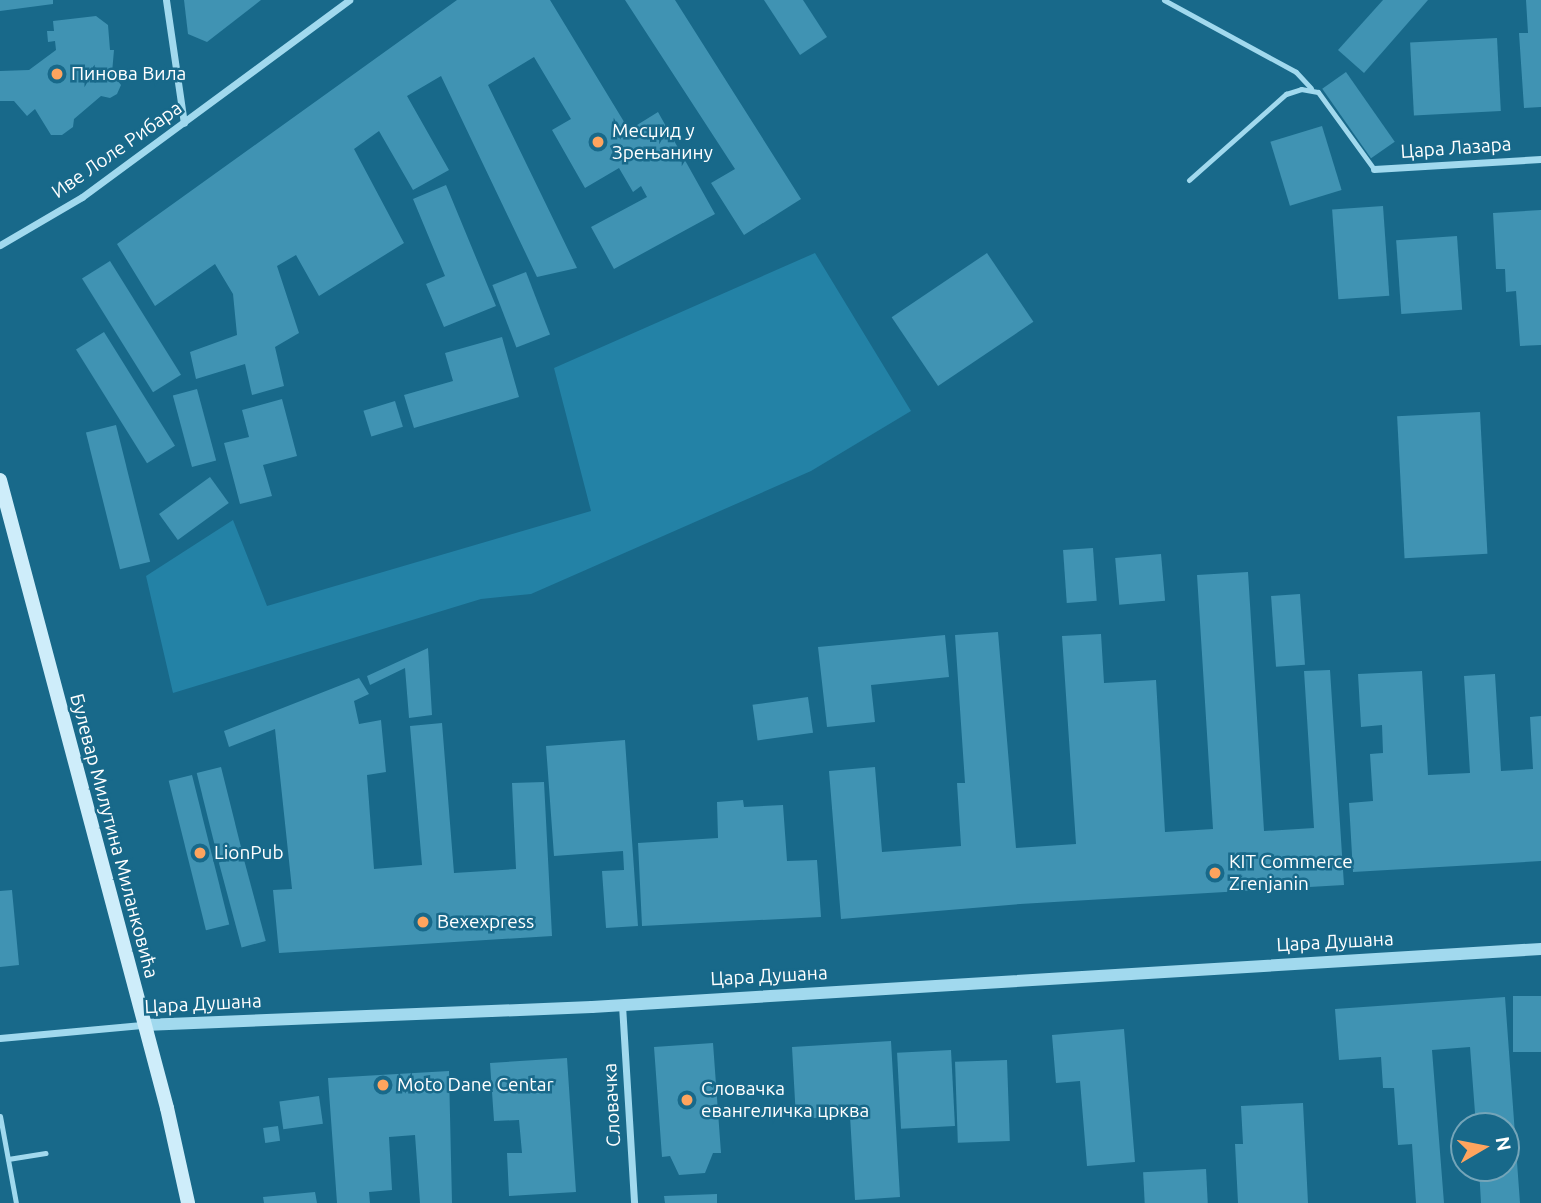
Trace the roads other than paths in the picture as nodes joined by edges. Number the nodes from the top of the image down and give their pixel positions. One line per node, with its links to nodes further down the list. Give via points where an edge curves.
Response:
1 (166, 0): 5 (street)
2 (348, 0): 5 (street, Иве Лоле Рибара)
3 (1164, 0): 4 (lane, via 1296,72)
4 (1311, 88): 7 (lane); 8 (lane, via 1286,94)
5 (184, 123): 9 (street, Иве Лоле Рибара, via 82,197)
6 (1541, 159): 7 (street, Цара Лазара)
7 (1374, 169)
8 (1189, 180)
9 (0, 245)
10 (0, 480): 13 (main road, Булевар Милутина Миланковића)
11 (1541, 949): 12 (street, Цара Душана)
12 (622, 1005): 13 (street, Цара Душана); 20 (street, Словачка)
13 (144, 1025): 14 (street, Цара Душана); 19 (main road, Булевар Милутина Миланковића)
14 (0, 1038)
15 (0, 1116): 17 (lane)
16 (46, 1153): 17 (lane)
17 (8, 1159): 18 (lane)
18 (16, 1203)
19 (188, 1203)
20 (634, 1203)

